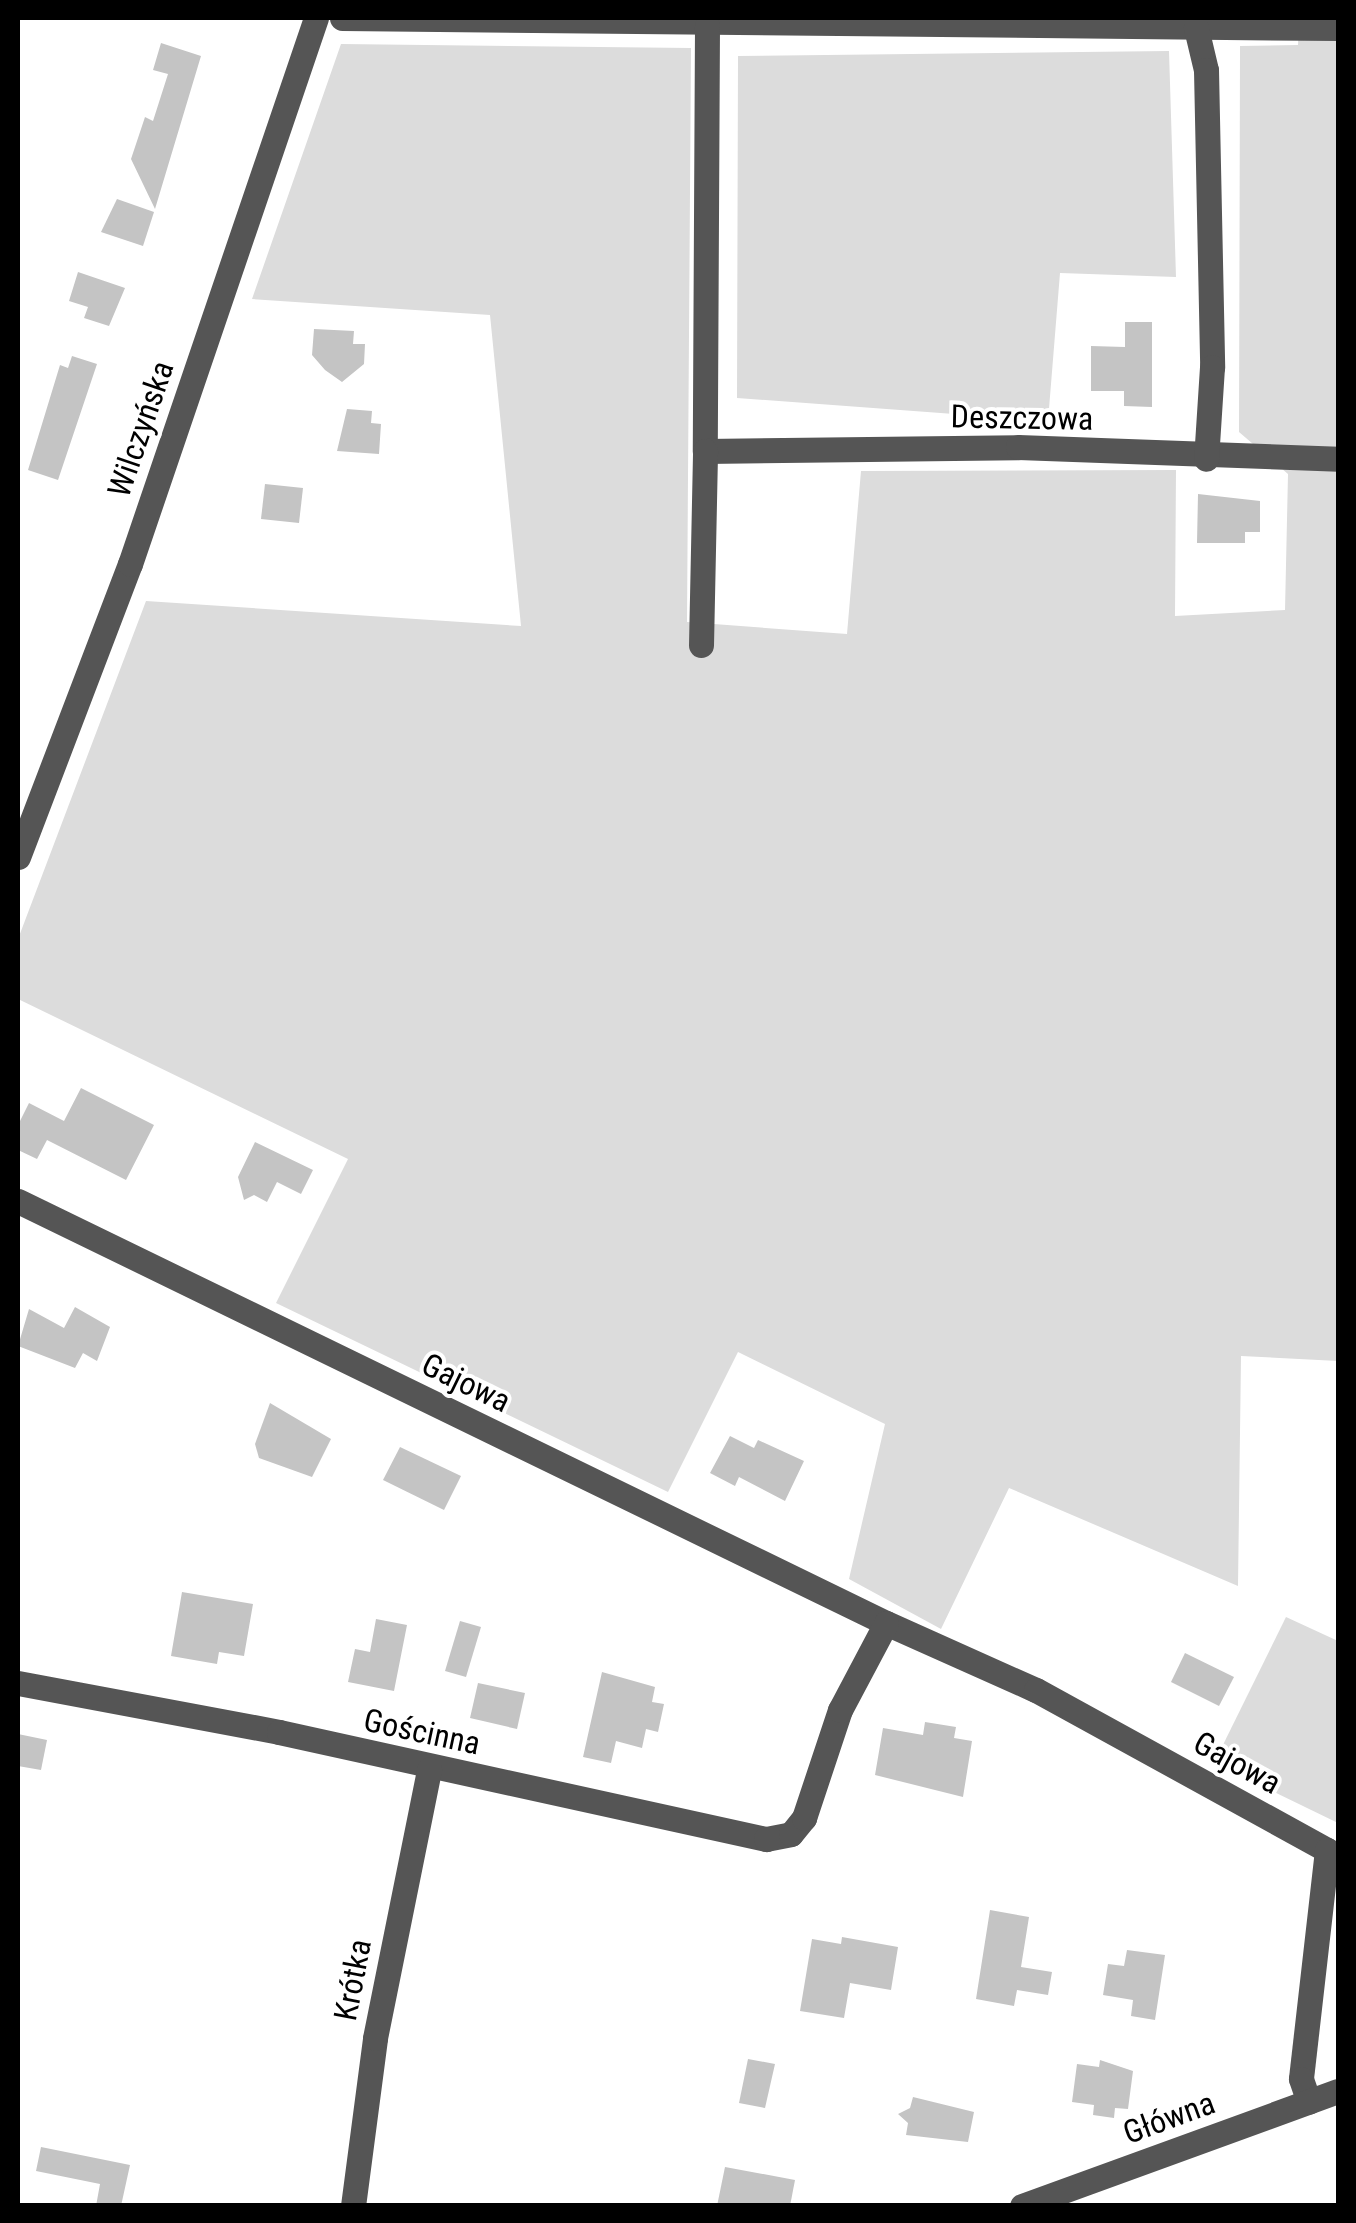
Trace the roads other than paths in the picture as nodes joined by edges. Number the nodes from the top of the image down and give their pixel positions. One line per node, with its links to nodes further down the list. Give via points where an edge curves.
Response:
1 (316, 18): 10 (street, Wilczyńska, via 130,564)
2 (342, 18): 3 (street)
3 (708, 26): 4 (street); 6 (street)
4 (1196, 28): 5 (street); 7 (street, via 1206,70 1210,228)
5 (1338, 28)
6 (704, 451): 7 (street, Deszczowa, via 1018,447); 9 (street)
7 (1206, 458): 8 (street, Deszczowa)
8 (1338, 459)
9 (701, 644)
10 (18, 857)
11 (18, 1201): 12 (street, Gajowa)
12 (886, 1623): 14 (street, Gościnna, via 840,1710 804,1818 791,1834 766,1840); 16 (street, Gajowa, via 1036,1690 1327,1850 1300,2079)
13 (18, 1683): 14 (street, Gościnna, via 279,1732)
14 (429, 1769): 17 (street, Krótka, via 375,2038)
15 (1338, 2091): 16 (street, Główna)
16 (1308, 2102): 18 (street, Główna)
17 (353, 2206)
18 (1022, 2206)

